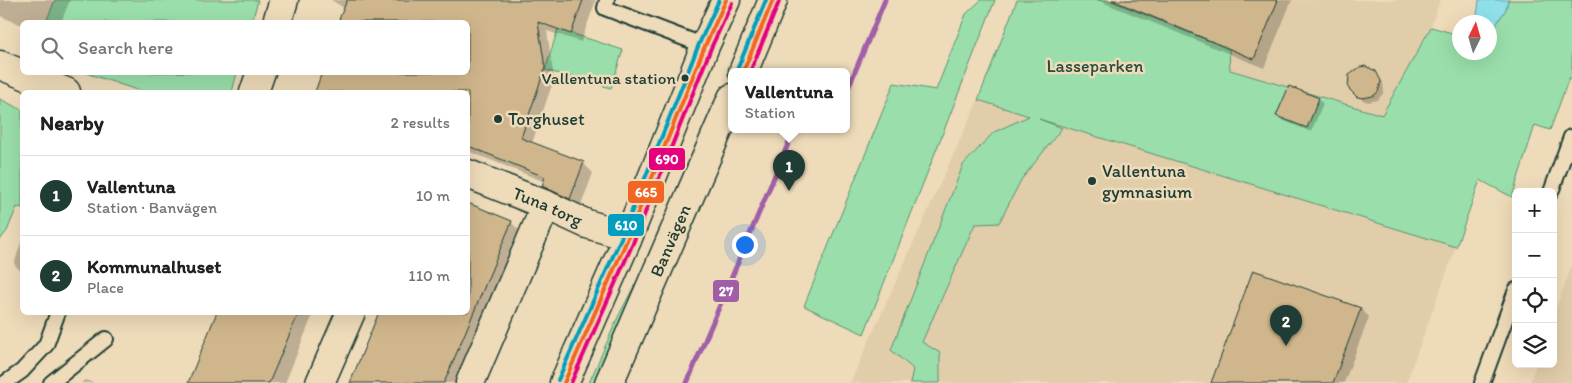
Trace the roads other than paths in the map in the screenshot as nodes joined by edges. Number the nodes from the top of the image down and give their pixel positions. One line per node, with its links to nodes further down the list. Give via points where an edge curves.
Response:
1 (284, 0): 5 (street)
2 (608, 0): 6 (lane, via 604,8)
3 (726, 0): 6 (street)
4 (773, 0): 8 (street)
5 (278, 20)
6 (705, 46): 17 (street)
7 (0, 65): 9 (street)
8 (745, 68)
9 (20, 73)
10 (24, 75): 11 (street)
11 (61, 90)
12 (728, 107): 27 (street, Banvägen)
13 (1571, 137): 15 (lane)
14 (470, 175): 16 (street, Tuna torg)
15 (1552, 188)
16 (546, 204): 17 (street, Tuna torg); 25 (street)
17 (627, 240): 26 (street)
18 (1512, 301): 28 (lane)
19 (57, 315): 22 (lane, via 46,345 22,371)
20 (350, 315): 24 (street)
21 (106, 339): 23 (lane)
22 (5, 383)
23 (51, 383)
24 (320, 383)
25 (470, 383)
26 (564, 383)
27 (609, 383)
28 (1482, 383)

